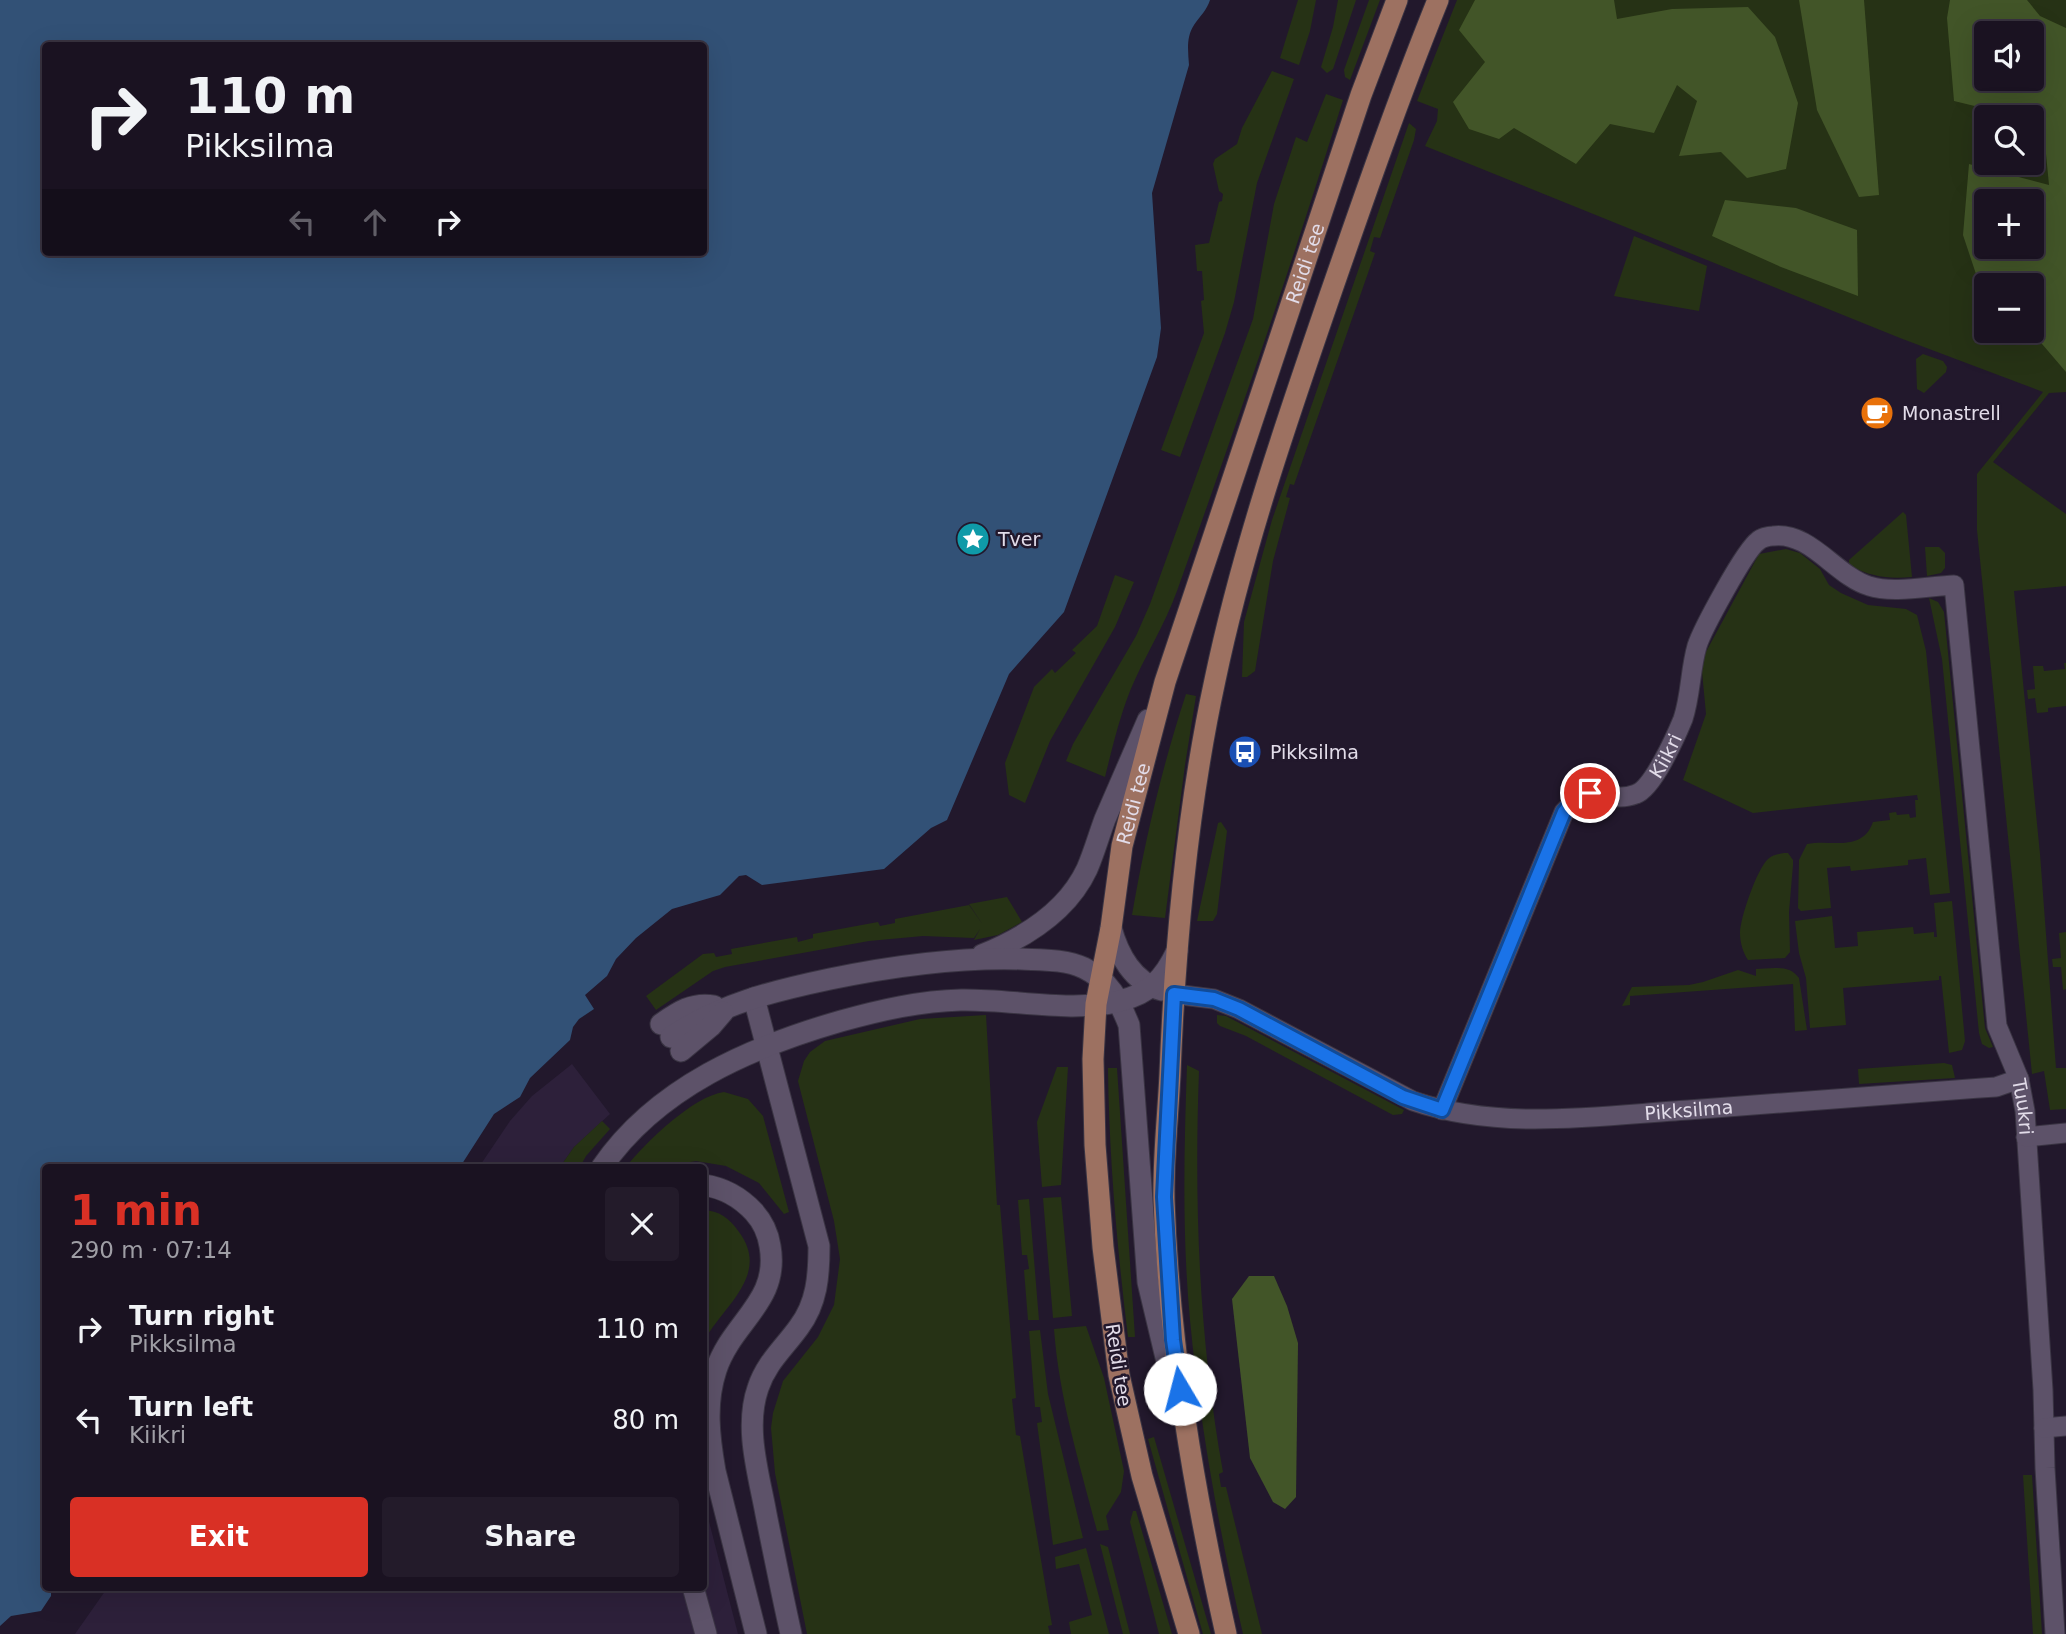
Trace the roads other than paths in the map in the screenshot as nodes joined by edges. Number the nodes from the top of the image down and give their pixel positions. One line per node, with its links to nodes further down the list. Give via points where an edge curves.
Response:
1 (1397, 0): 4 (main road, Reidi tee)
2 (1438, 0): 6 (main road, Reidi tee, via 1387,131 1257,512 1209,707)
3 (1954, 585): 16 (street, Tuukri, via 1997,1026); 17 (street, Kiikri, via 1871,587 1792,538 1776,535 1757,541 1698,642 1683,719 1647,786 1636,794 1620,796 1590,793 1576,798 1564,812)
4 (1165, 682): 5 (main road, Reidi tee, via 1122,846); 7 (street, via 1077,887 1037,926)
5 (1111, 928): 8 (main road, Reidi tee); 9 (street, via 1128,967)
6 (1177, 951): 9 (street, via 1167,972); 10 (main road, Reidi tee)
7 (977, 958): 8 (street, via 1061,962); 11 (street, via 879,969)
8 (1100, 978): 12 (street); 13 (main road, Reidi tee)
9 (1151, 988): 10 (street); 12 (street)
10 (1174, 994): 17 (street, Pikksilma, via 1214,999 1239,1009 1403,1097); 24 (main road, Reidi tee, via 1164,1197 1173,1340)
11 (754, 998): 14 (street, via 699,1018); 15 (street)
12 (1119, 1001): 13 (street); 24 (street, via 1129,1025 1148,1282)
13 (1096, 1004): 15 (street, via 967,1000 918,1004 852,1018); 29 (main road, Reidi tee, via 1093,1059 1102,1247 1119,1375 1139,1463)
14 (671, 1037)
15 (766, 1046): 20 (street, via 706,1074 667,1102 622,1141); 28 (street, via 819,1246 819,1278 811,1307 766,1368 752,1415)
16 (2019, 1079): 17 (street, Pikksilma, via 1996,1087 1574,1118 1499,1119); 19 (street, Tuukri)
17 (1442, 1110)
18 (2066, 1133): 19 (street)
19 (2026, 1136): 23 (street, Tuukri)
20 (604, 1164)
21 (707, 1186): 27 (street, via 731,1193 748,1206 765,1229 772,1256 764,1296 733,1334 720,1359 709,1413 715,1471)
22 (2066, 1426): 23 (street)
23 (2044, 1428): 31 (street, Tuukri)
24 (1191, 1464): 30 (main road, Reidi tee)
25 (694, 1591): 26 (street)
26 (706, 1634)
27 (756, 1634)
28 (791, 1634)
29 (1189, 1634)
30 (1226, 1634)
31 (2055, 1634)

